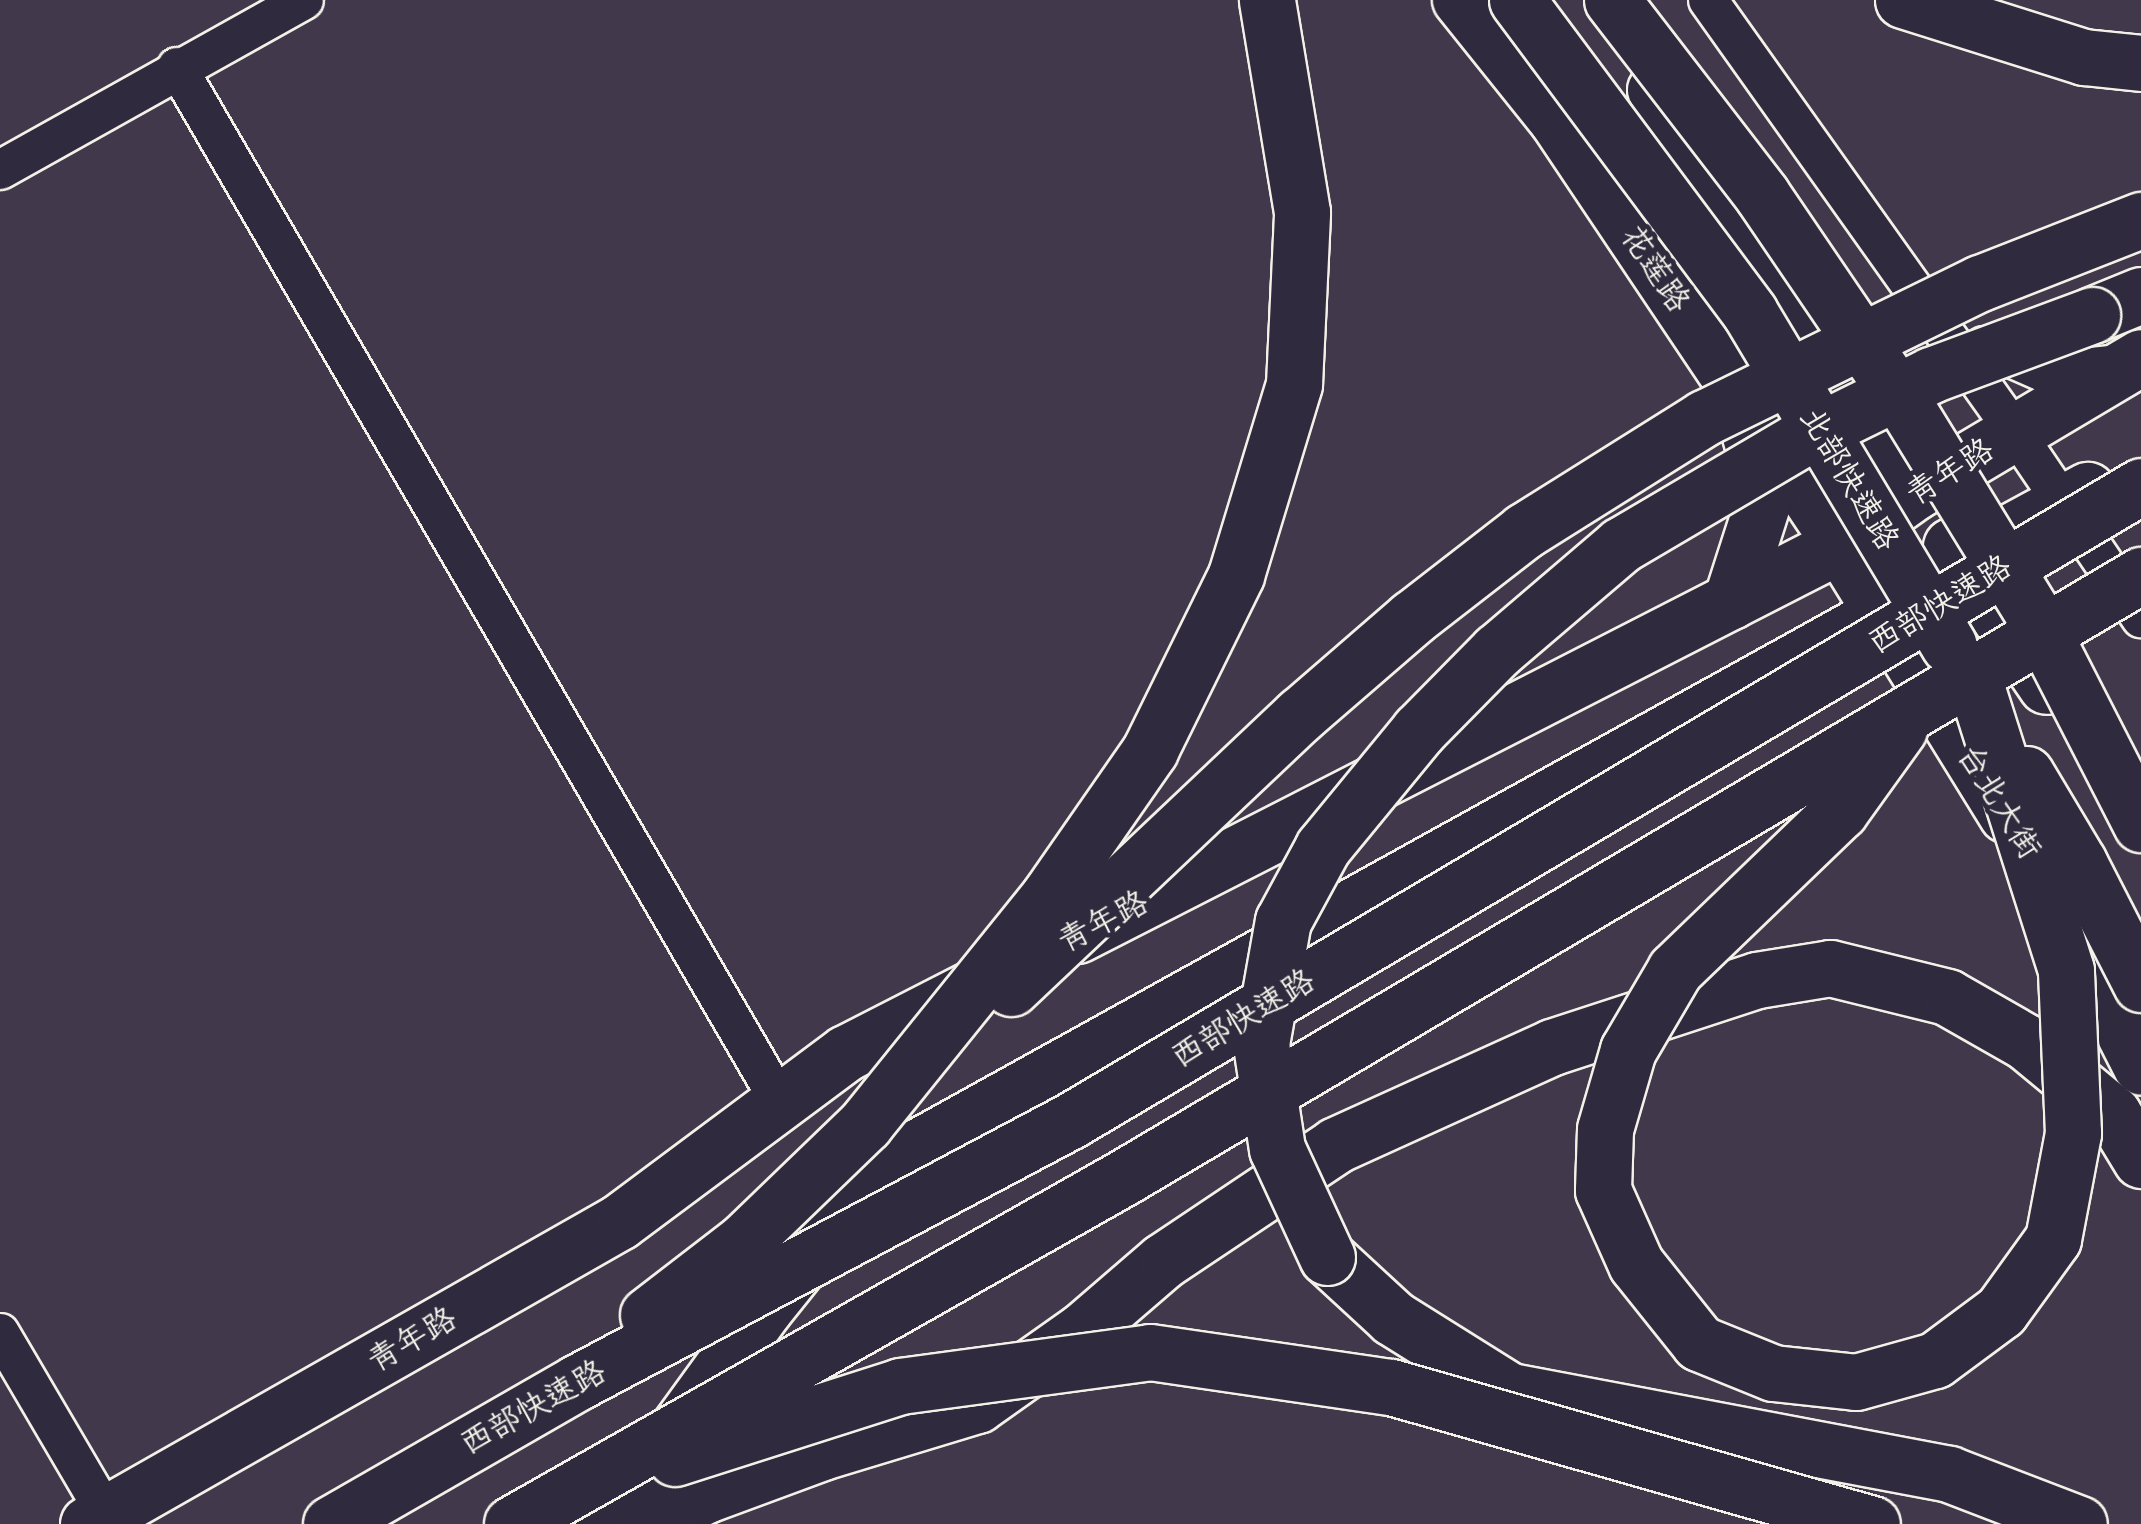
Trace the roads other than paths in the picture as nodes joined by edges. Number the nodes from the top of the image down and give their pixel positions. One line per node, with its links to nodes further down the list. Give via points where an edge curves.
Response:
1 (304, 0): 10 (street)
2 (1267, 0): 36 (main road, bridge, via 1302,212 1294,384 1236,575 1139,767 1048,897)
3 (1460, 0): 16 (main road, 花莲路, via 1556,121)
4 (1516, 0): 29 (main road, 北部快速路, bridge, via 1750,313)
5 (1596, 0): 20 (main road)
6 (1612, 0): 28 (main road, bridge, via 1762,195 1907,408)
7 (1708, 0): 14 (street)
8 (1903, 0): 9 (main road, via 2084,56)
9 (2141, 63)
10 (177, 68): 11 (street); 35 (street)
11 (0, 170)
12 (2141, 220): 36 (main road, bridge, via 1980,283 1704,418 1524,531 1300,716)
13 (2141, 295): 46 (main road, bridge, via 1931,375 1799,440 1621,545 1419,730 1324,847 1283,921 1262,1044 1277,1148 1327,1257 1393,1318 1510,1391 1948,1474)
14 (1941, 327): 15 (street, via 2043,372); 17 (street)
15 (2136, 360): 17 (main road, 青年路)
16 (1738, 393): 22 (main road, 花莲路); 25 (main road, via 1766,492)
17 (2015, 432): 20 (main road, 青年路); 21 (street)
18 (2141, 462): 21 (main road)
19 (2141, 486): 39 (main road, 西部快速路, bridge, via 1070,1121)
20 (1914, 492): 22 (main road, 青年路); 23 (main road)
21 (2062, 503): 23 (main road); 26 (street)
22 (1840, 546): 25 (main road, 青年路); 27 (main road, 台北大街)
23 (1960, 559): 27 (main road); 32 (main road)
24 (2141, 575): 26 (main road, bridge)
25 (1731, 601): 35 (main road, 青年路, via 846,1053)
26 (2124, 607): 30 (main road, bridge)
27 (1881, 612): 34 (main road, 台北大街, via 2042,872); 40 (main road, via 921,1146 837,1218 665,1446)
28 (2072, 688): 31 (main road, bridge); 32 (main road, bridge)
29 (1980, 696): 30 (main road, bridge, via 2066,970 2073,1133 2052,1239 2001,1311 1934,1360 1856,1382 1772,1373 1699,1343 1636,1264 1602,1190 1604,1128 1628,1050 1674,970 1840,811); 33 (main road, 北部快速路, bridge)
30 (1912, 711): 40 (main road, bridge, via 1126,1176)
31 (2141, 770)
32 (2141, 824)
33 (2141, 984)
34 (2141, 1067)
35 (780, 1102): 41 (main road, 青年路, via 620,1222)
36 (852, 1137): 39 (main road, bridge, via 744,1241)
37 (2141, 1160): 44 (main road, via 2112,1114 2026,1042 1947,997 1830,968 1757,980 1552,1047 1336,1145 1163,1261 1083,1330 977,1405 822,1452)
38 (0, 1333): 41 (street)
39 (472, 1443): 42 (main road, 西部快速路, bridge)
40 (583, 1509): 43 (main road, bridge); 45 (main road, bridge, via 900,1386 1150,1352 1391,1387)
41 (102, 1520)
42 (330, 1524)
43 (512, 1524)
44 (648, 1524)
45 (1872, 1524)
46 (2078, 1524)

